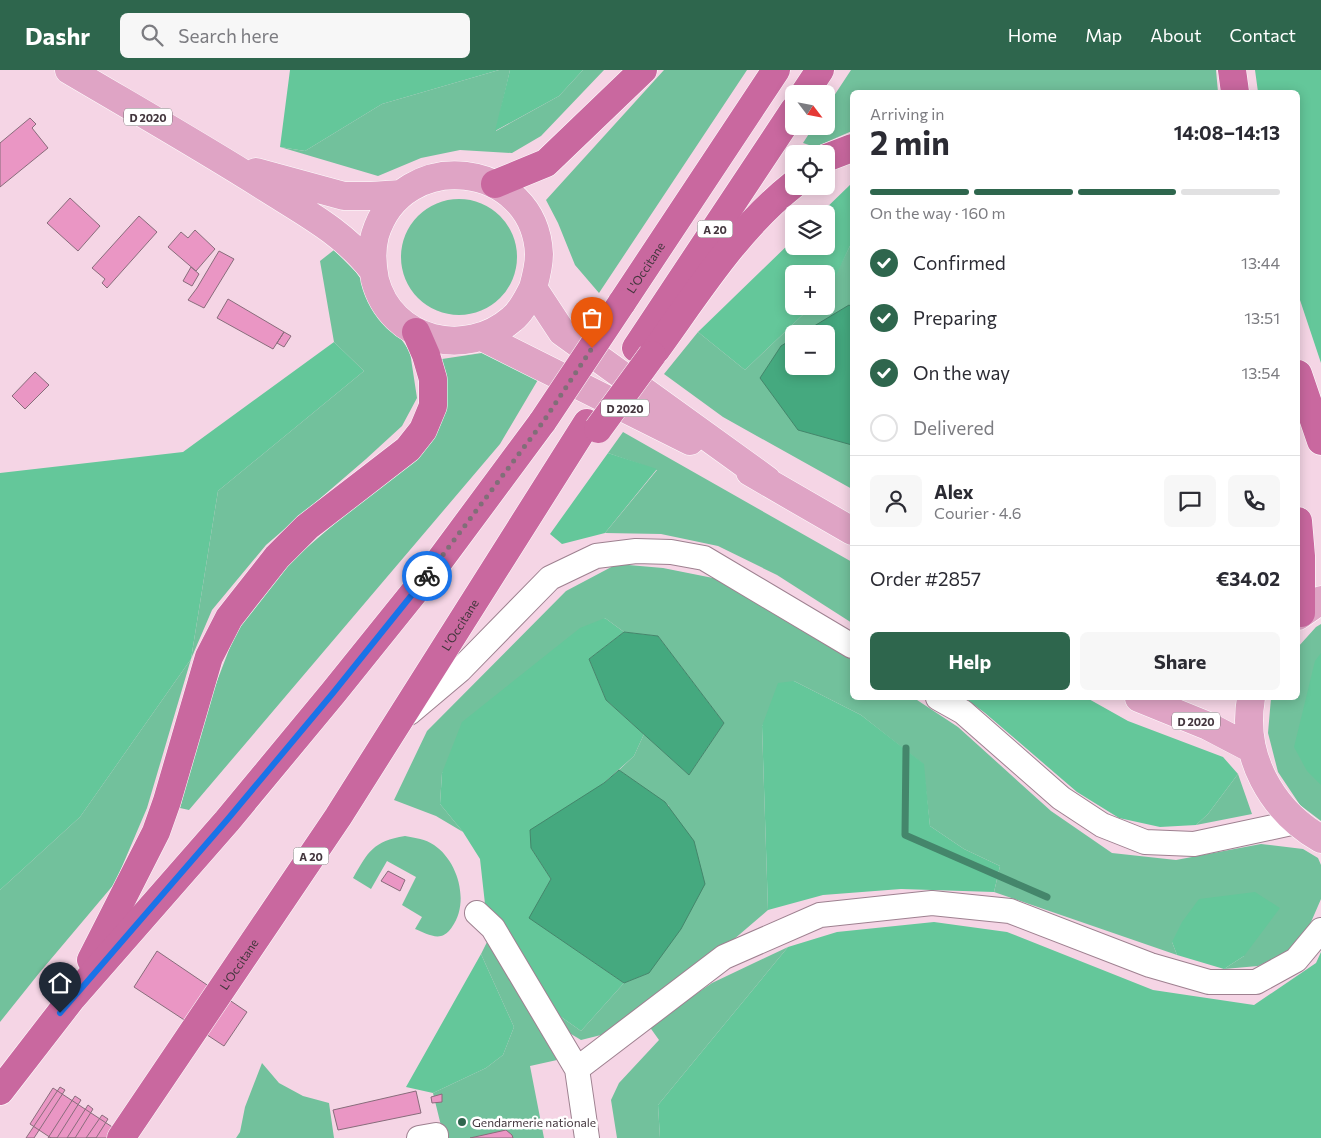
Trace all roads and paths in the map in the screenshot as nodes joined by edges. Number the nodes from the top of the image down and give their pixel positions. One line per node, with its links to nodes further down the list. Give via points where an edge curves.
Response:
1 (68, 70): 11 (main road, D 2020)
2 (643, 70): 12 (highway, via 546,163)
3 (776, 70): 36 (highway, L'Occitane / A 20, bridge, via 543,422 440,560 227,820)
4 (820, 70): 6 (highway)
5 (1232, 70): 7 (highway)
6 (810, 85)
7 (1235, 90)
8 (785, 125): 19 (highway, L'Occitane / A 20)
9 (850, 149): 10 (highway)
10 (835, 155)
11 (228, 164): 14 (main road, D 2020, via 344,196); 15 (main road, D 2020, via 331,229 359,251)
12 (495, 184): 14 (main road, via 463,174 447,175 415,184); 16 (main road, via 521,206 536,237 538,263)
13 (785, 191): 19 (highway, via 773,200)
14 (402, 194): 15 (main road, via 381,220 372,252)
15 (372, 269): 17 (main road, via 386,306)
16 (533, 288): 18 (main road, via 513,318); 22 (main road, D 2020, via 562,332)
17 (416, 332): 18 (main road, via 448,341); 36 (highway, via 433,379 433,406 423,430 408,449 307,527 277,557 229,618 209,656 156,832)
18 (482, 337): 22 (main road, D 2020)
19 (644, 352): 30 (highway, L'Occitane / A 20, via 493,570)
20 (1300, 380): 21 (highway)
21 (1321, 440)
22 (767, 480): 23 (main road, D 2020)
23 (850, 530)
24 (1300, 538): 25 (highway)
25 (1307, 610)
26 (850, 645): 30 (lane, via 704,558 671,552 636,551 596,556 550,578 460,670)
27 (942, 700): 32 (lane, via 963,712 1060,798 1102,825 1145,842 1194,844)
28 (1144, 700): 31 (main road, D 2020, via 1208,726)
29 (1251, 700): 31 (main road)
30 (396, 724): 39 (highway, L'Occitane / A 20, via 338,817)
31 (1252, 749): 32 (main road, via 1266,785)
32 (1296, 822): 33 (main road)
33 (1321, 839)
34 (477, 913): 37 (lane, via 493,928)
35 (1321, 930): 37 (lane, via 1296,960 1256,982 1208,982 1150,965 1010,911 932,903 820,915 724,957)
36 (72, 998): 38 (highway, L'Occitane / A 20)
37 (577, 1069): 42 (lane)
38 (0, 1091)
39 (121, 1138)
40 (418, 1138): 41 (lane, via 436,1135)
41 (436, 1138)
42 (587, 1138)

